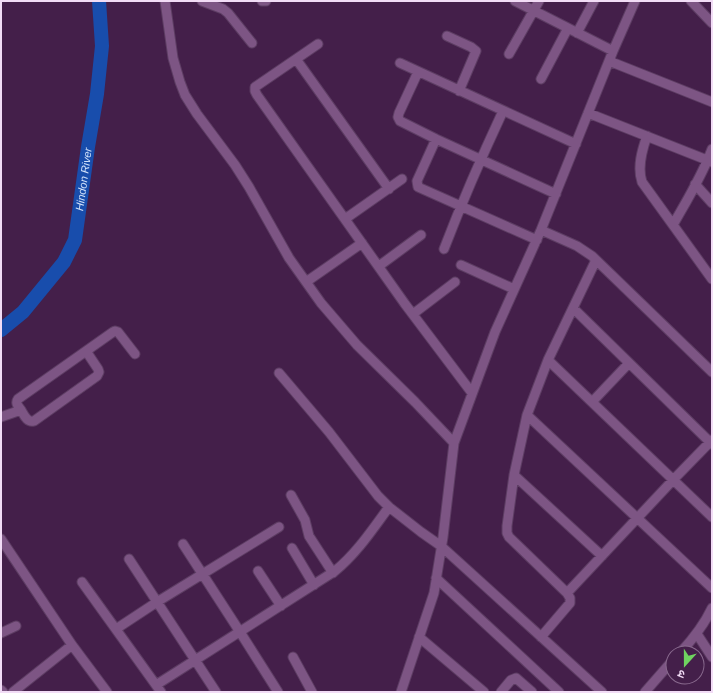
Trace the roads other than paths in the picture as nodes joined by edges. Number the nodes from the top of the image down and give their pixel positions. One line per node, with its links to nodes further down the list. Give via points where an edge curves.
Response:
1 (165, 1): 51 (street, via 173,58 185,95 250,187 289,258)
2 (202, 1): 15 (street, via 228,13)
3 (262, 1): 4 (street)
4 (266, 1)
5 (515, 1): 10 (street)
6 (539, 1): 10 (street)
7 (594, 1): 13 (street)
8 (635, 1): 17 (street)
9 (691, 1): 11 (street)
10 (534, 10): 12 (street); 18 (street)
11 (712, 23)
12 (568, 28): 13 (street); 23 (street)
13 (577, 33): 17 (street)
14 (447, 36): 24 (street, via 476,51)
15 (252, 43)
16 (318, 44): 19 (street)
17 (613, 51): 20 (street)
18 (509, 54)
19 (296, 59): 36 (street); 40 (street, via 255,87 255,91)
20 (609, 61): 25 (street); 27 (street)
21 (400, 63): 22 (street)
22 (418, 72): 24 (street); 29 (street, via 398,117 403,123)
23 (541, 79)
24 (459, 91): 26 (street)
25 (712, 102)
26 (503, 111): 30 (street); 32 (street)
27 (588, 113): 28 (street); 30 (street)
28 (647, 136): 33 (street); 41 (street, via 640,176)
29 (436, 139): 32 (street); 39 (street, via 417,185)
30 (576, 144): 37 (street)
31 (712, 149): 33 (street)
32 (481, 159): 37 (street); 39 (street)
33 (710, 161): 35 (street)
34 (402, 179): 36 (street)
35 (695, 184): 38 (street); 41 (street)
36 (389, 188): 40 (street)
37 (556, 194): 42 (street)
38 (712, 203)
39 (461, 206): 44 (street); 46 (street)
40 (345, 219): 45 (street)
41 (673, 225): 50 (street)
42 (541, 230): 44 (street); 47 (street, via 577,246)
43 (421, 235): 49 (street)
44 (537, 240): 53 (street)
45 (362, 243): 49 (street); 51 (street)
46 (444, 249)
47 (596, 260): 54 (street); 60 (street)
48 (461, 265): 53 (street)
49 (378, 266): 55 (street)
50 (712, 279)
51 (306, 282): 68 (street, via 357,345)
52 (455, 282): 55 (street)
53 (514, 289): 62 (street, via 494,332)
54 (573, 308): 58 (street); 59 (street)
55 (413, 314): 62 (street)
56 (86, 351): 57 (street, via 114,331 118,332); 64 (street, via 18,399 17,404); 64 (street, via 98,369 97,376 32,422)
57 (135, 354)
58 (548, 360): 63 (street); 65 (street)
59 (629, 363): 63 (street); 67 (street)
60 (712, 372)
61 (279, 373): 72 (street)
62 (472, 393): 68 (street)
63 (592, 402): 70 (street)
64 (21, 410): 66 (street)
65 (527, 415): 69 (street); 74 (street)
66 (1, 417)
67 (711, 442): 70 (street)
68 (454, 443): 78 (street)
69 (514, 476): 80 (street); 89 (street, via 507,533)
70 (673, 480): 73 (street); 74 (street)
71 (291, 495): 83 (street, via 305,520 309,536)
72 (389, 508): 78 (street); 83 (street, via 346,562)
73 (712, 517)
74 (638, 519): 80 (street); 88 (street)
75 (279, 527): 84 (street)
76 (1, 539): 100 (street)
77 (182, 544): 84 (street)
78 (441, 546): 85 (street); 99 (street)
79 (292, 548): 87 (street)
80 (602, 556): 89 (street)
81 (129, 559): 90 (street)
82 (258, 571): 91 (street)
83 (333, 573): 87 (street)
84 (202, 575): 90 (street); 96 (street)
85 (436, 578): 98 (street, via 434,593); 117 (street)
86 (82, 582): 94 (street)
87 (314, 585): 91 (street)
88 (712, 588)
89 (567, 593): 99 (street, via 570,603)
90 (157, 602): 94 (street); 104 (street)
91 (281, 606): 96 (street)
92 (712, 610): 97 (street)
93 (16, 626): 95 (street)
94 (116, 629): 107 (street)
95 (1, 632)
96 (240, 632): 104 (street); 111 (street)
97 (698, 634): 101 (street); 103 (street)
98 (419, 637): 113 (street); 114 (street)
99 (541, 637): 118 (street)
100 (72, 645): 106 (street); 108 (street)
101 (688, 645)
102 (293, 656): 112 (street)
103 (712, 657)
104 (195, 660): 107 (street); 110 (street)
105 (665, 669): 119 (street)
106 (104, 689): 109 (street)
107 (159, 689)
108 (13, 692)
109 (94, 692)
110 (216, 692)
111 (278, 692)
112 (312, 692)
113 (401, 692)
114 (484, 692)
115 (501, 692): 116 (street, via 516,678)
116 (532, 692)
117 (559, 692)
118 (602, 692)
119 (645, 692)

